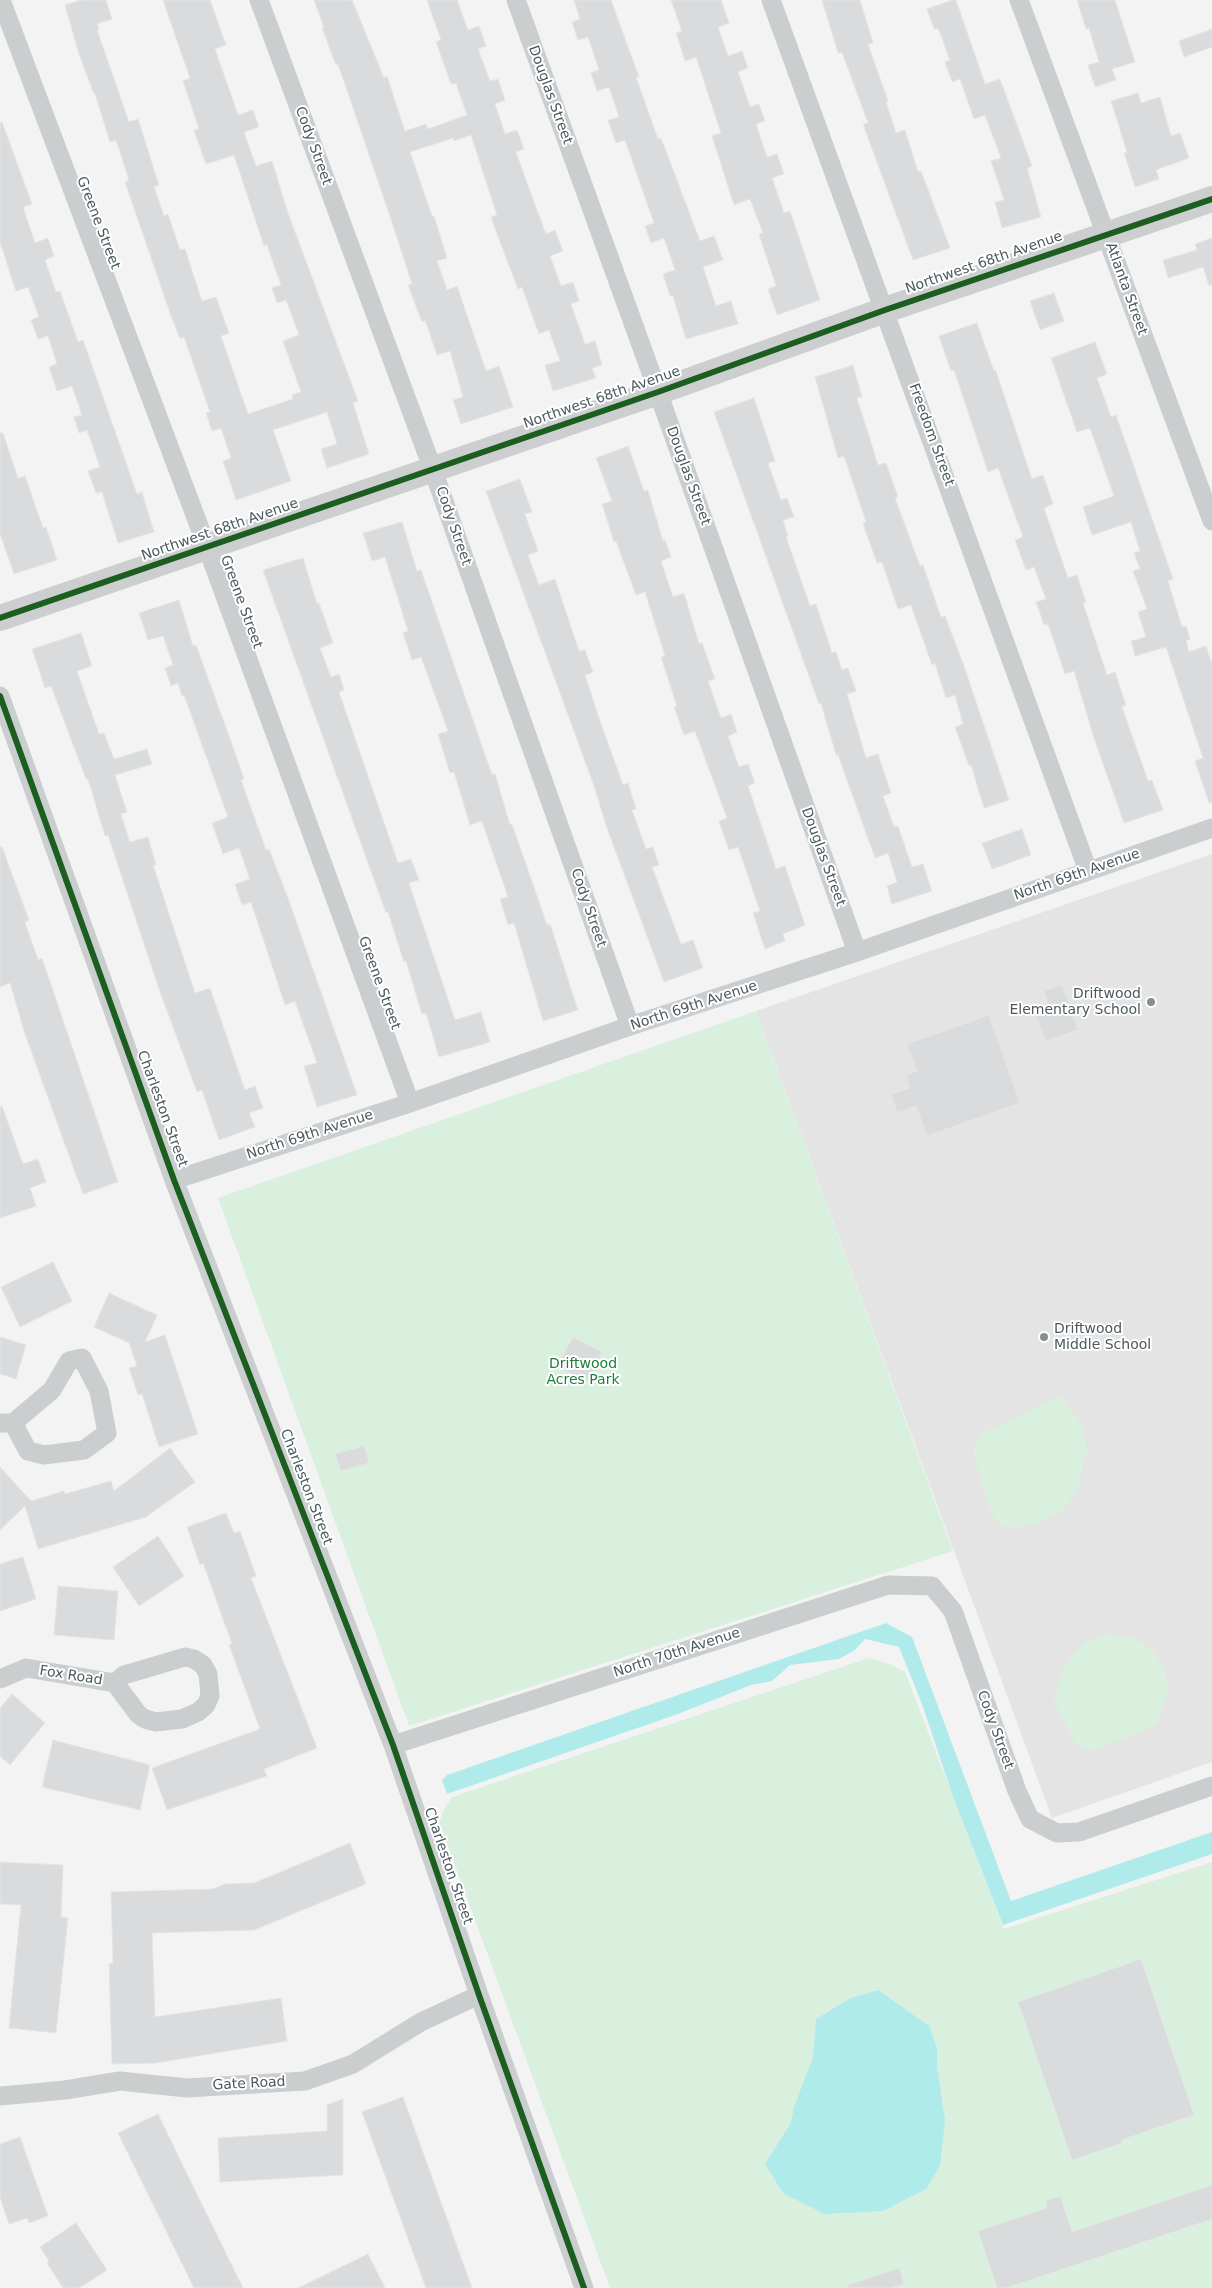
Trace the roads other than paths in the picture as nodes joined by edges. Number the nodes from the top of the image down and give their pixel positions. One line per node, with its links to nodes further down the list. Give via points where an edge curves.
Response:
1 (1, 0): 12 (street, Greene Street)
2 (259, 0): 10 (street, Cody Street)
3 (516, 0): 9 (street, Douglas Street)
4 (770, 0): 8 (street, Freedom Street)
5 (1019, 0): 7 (street, Atlanta Street)
6 (1212, 199): 7 (street, Northwest 68th Avenue)
7 (1107, 235): 8 (street, Northwest 68th Avenue); 11 (street, Atlanta Street)
8 (885, 310): 9 (street, Northwest 68th Avenue); 16 (street, Freedom Street)
9 (658, 392): 10 (street, Northwest 68th Avenue); 17 (street, Douglas Street)
10 (433, 470): 12 (street, Northwest 68th Avenue); 18 (street, Cody Street)
11 (1212, 522)
12 (207, 547): 13 (street, Northwest 68th Avenue); 19 (street, Greene Street)
13 (0, 618)
14 (0, 696): 20 (street, Charleston Street)
15 (1212, 828): 16 (street, North 69th Avenue)
16 (1088, 871): 17 (street, North 69th Avenue)
17 (857, 952): 18 (street, North 69th Avenue)
18 (630, 1026): 19 (street, North 69th Avenue)
19 (410, 1103): 20 (street, North 69th Avenue)
20 (174, 1180): 25 (street, Charleston Street)
21 (6, 1423): 21 (street, via 28,1451 44,1454 84,1450 107,1433 99,1391 82,1358 69,1361 52,1390)
22 (953, 1611): 25 (street, North 70th Avenue, via 932,1586 888,1585); 26 (street, Cody Street, via 1030,1819 1057,1833 1079,1832)
23 (0, 1679): 24 (street, Fox Road, via 26,1668)
24 (115, 1682): 24 (street, Fox Road, via 138,1714 156,1722 182,1719 198,1712 210,1696 208,1674 203,1665 185,1657 124,1675)
25 (393, 1744): 27 (street, Charleston Street)
26 (1212, 1786)
27 (479, 1996): 28 (street, Gate Road, via 421,2022 352,2064 305,2081 187,2088 120,2081); 29 (street, Charleston Street)
28 (0, 2096)
29 (584, 2288)

